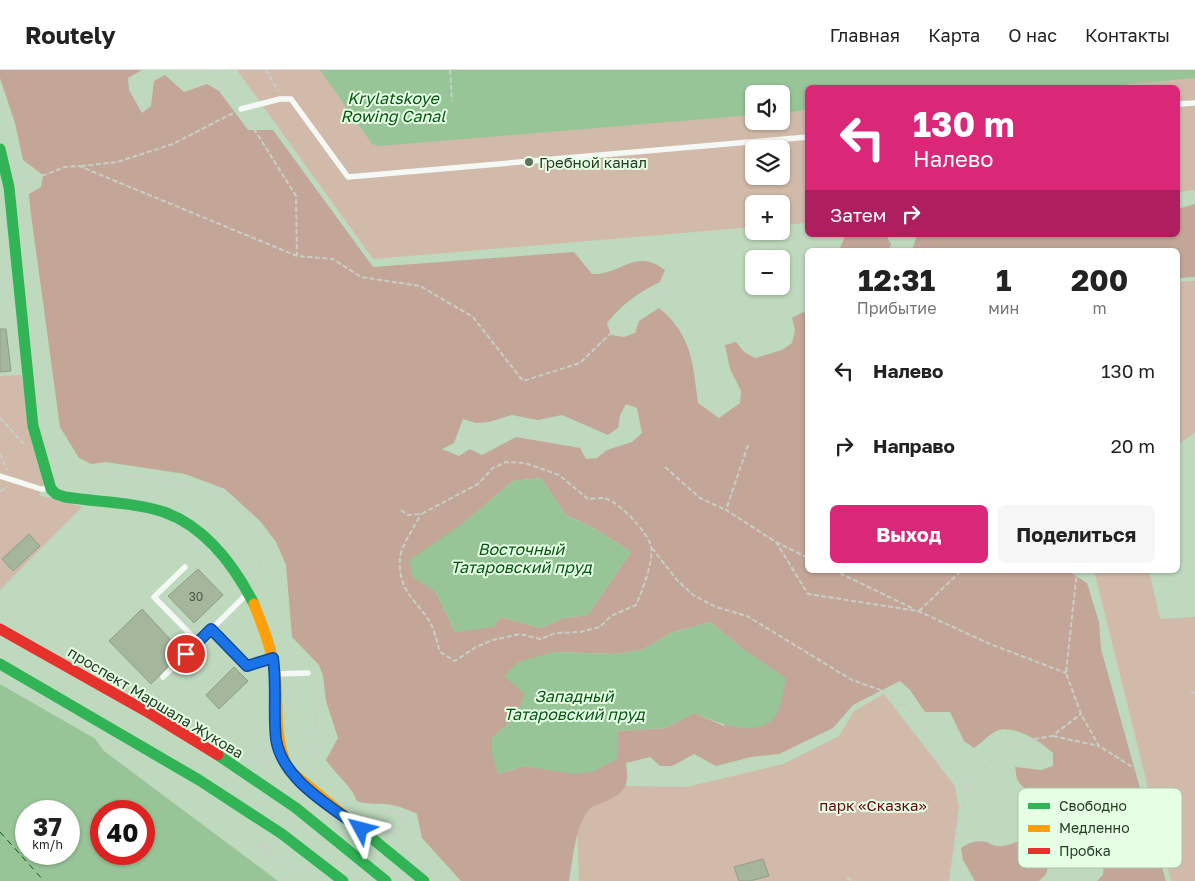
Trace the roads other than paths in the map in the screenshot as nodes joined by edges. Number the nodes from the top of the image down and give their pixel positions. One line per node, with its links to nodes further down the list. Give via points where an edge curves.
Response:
1 (1195, 103): 2 (lane)
2 (1180, 104)
3 (241, 109): 4 (lane, via 292,99 348,178)
4 (805, 137)
5 (0, 149): 7 (street, via 9,187 33,426)
6 (0, 476): 7 (lane)
7 (51, 489): 9 (street, via 65,497 164,512 185,522 204,536)
8 (185, 567): 12 (lane, via 154,597)
9 (252, 588): 11 (lane); 13 (street)
10 (0, 629): 19 (street, проспект Маршала Жукова, via 181,730 278,793)
11 (211, 629): 12 (lane); 13 (lane, via 247,666)
12 (198, 642): 17 (lane)
13 (273, 658): 16 (street)
14 (0, 664): 18 (street, via 199,780 282,834)
15 (308, 673): 16 (lane)
16 (275, 674): 20 (street, via 278,751 289,770)
17 (163, 677)
18 (343, 881)
19 (386, 881)
20 (424, 881)

